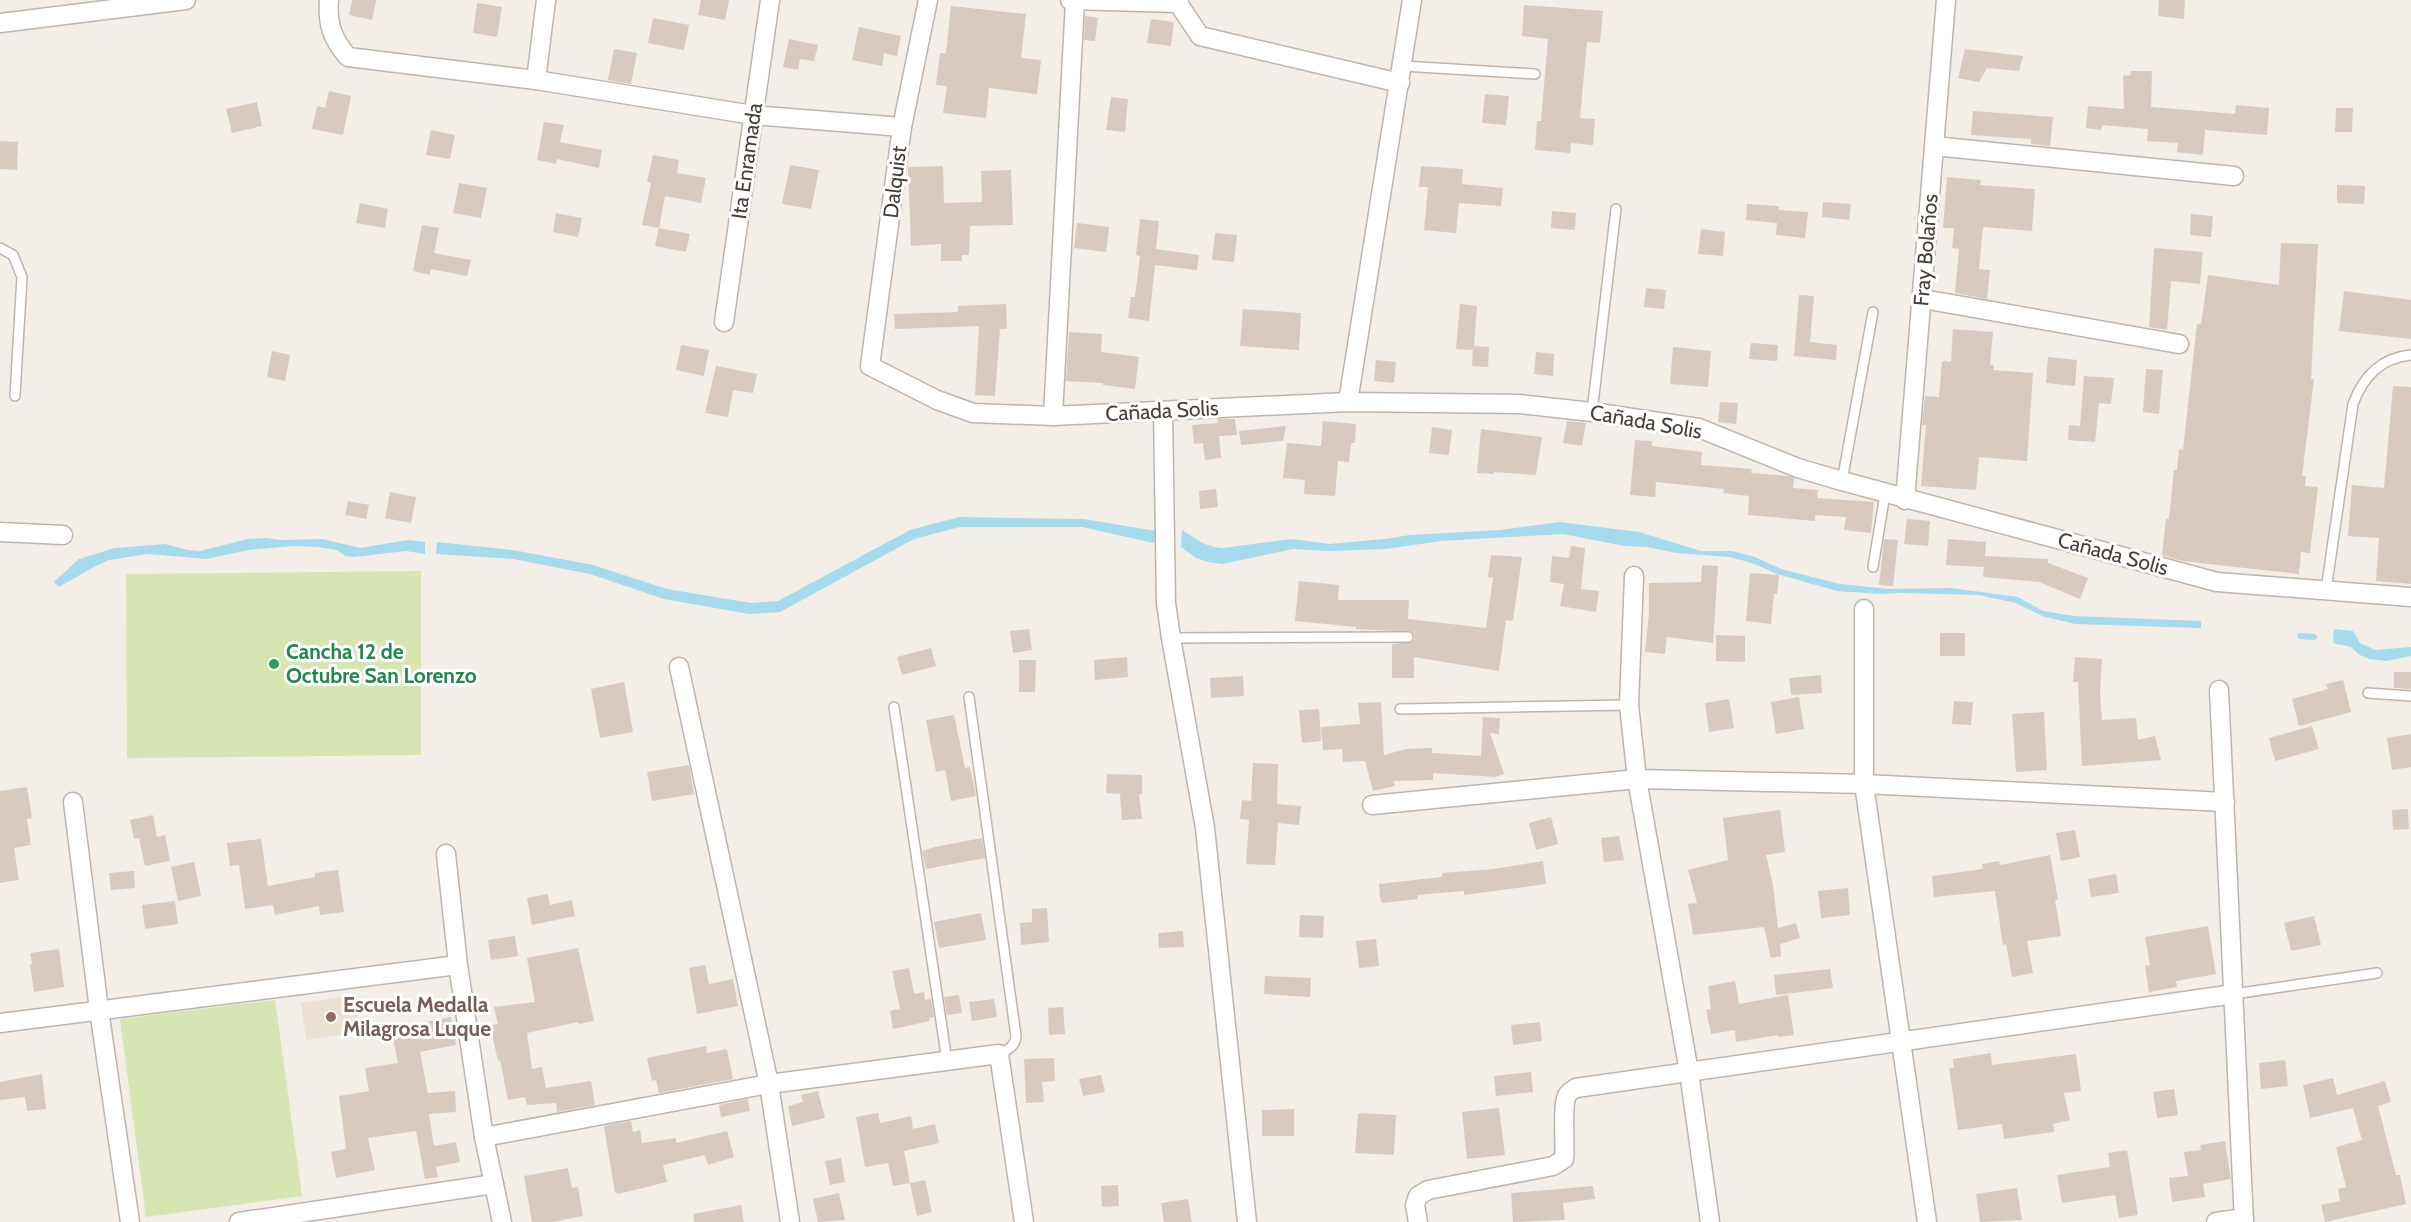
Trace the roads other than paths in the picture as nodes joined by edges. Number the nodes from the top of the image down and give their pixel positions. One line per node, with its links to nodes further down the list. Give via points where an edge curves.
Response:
1 (186, 0): 10 (street)
2 (329, 0): 13 (street, via 328,18 335,42 348,57)
3 (546, 0): 13 (street)
4 (770, 0): 14 (street, Ita Enramada)
5 (928, 0): 15 (street, Dalquist)
6 (1073, 0): 9 (street); 30 (street)
7 (1412, 0): 11 (street)
8 (1946, 0): 16 (street, Fray Bolaños)
9 (1179, 2): 11 (street, via 1200,36)
10 (0, 23)
11 (1402, 74): 12 (lane); 27 (street)
12 (1534, 74)
13 (536, 80): 14 (street)
14 (753, 115): 15 (street); 22 (street, Ita Enramada)
15 (902, 127): 25 (street, Dalquist)
16 (1934, 146): 17 (street); 20 (street, Fray Bolaños)
17 (2234, 176)
18 (1616, 209): 29 (lane)
19 (0, 248): 26 (lane, via 13,255 22,277)
20 (1923, 299): 23 (street); 33 (street, Fray Bolaños)
21 (1873, 312): 31 (lane)
22 (724, 322)
23 (2179, 344)
24 (2411, 355): 38 (lane, via 2391,359 2370,374 2353,404)
25 (870, 366): 30 (street, Cañada Solis, via 937,400 973,413)
26 (15, 396)
27 (1348, 402): 28 (street, Cañada Solis); 29 (street, Cañada Solis, via 1520,404)
28 (1163, 411): 30 (street, Cañada Solis); 42 (street, via 1165,587)
29 (1592, 412): 31 (street, Cañada Solis, via 1699,428 1798,468)
30 (1053, 416)
31 (1842, 481): 32 (street, Cañada Solis)
32 (1885, 494): 33 (street, Cañada Solis); 36 (lane)
33 (1905, 500): 38 (street, Cañada Solis, via 2217,582)
34 (0, 532): 35 (street)
35 (63, 535)
36 (1873, 567)
37 (1634, 576): 48 (street)
38 (2326, 590): 39 (street, Cañada Solis)
39 (2411, 597)
40 (1864, 609): 52 (street)
41 (1408, 637): 42 (lane)
42 (1170, 638): 75 (street, via 1205,828)
43 (679, 667): 66 (street)
44 (2219, 690): 54 (street)
45 (2368, 693): 46 (lane)
46 (2411, 696)
47 (969, 697): 63 (lane, via 1016,1036 1016,1041)
48 (1629, 705): 50 (lane); 51 (street)
49 (894, 707): 64 (lane)
50 (1400, 709)
51 (1636, 779): 52 (street); 55 (street); 65 (street)
52 (1864, 783): 54 (street); 62 (street)
53 (73, 802): 60 (street)
54 (2225, 802): 59 (street)
55 (1372, 805)
56 (447, 854): 57 (street)
57 (458, 965): 60 (street); 67 (street)
58 (2377, 973): 59 (lane)
59 (2234, 994): 62 (street); 69 (street)
60 (99, 1010): 61 (street); 70 (street)
61 (0, 1023)
62 (1901, 1043): 65 (street); 78 (street)
63 (999, 1054): 64 (street); 74 (street)
64 (947, 1061): 66 (street)
65 (1689, 1072): 76 (street, via 1576,1088 1567,1095 1565,1103 1564,1159 1553,1166 1428,1190 1418,1196 1415,1205); 77 (street)
66 (768, 1084): 67 (street); 73 (street)
67 (484, 1137): 68 (street)
68 (494, 1184): 71 (street); 72 (street)
69 (2244, 1220): 79 (street)
70 (130, 1222)
71 (239, 1222)
72 (502, 1222)
73 (790, 1222)
74 (1024, 1222)
75 (1247, 1222)
76 (1418, 1222)
77 (1710, 1222)
78 (1927, 1222)
79 (2216, 1222)

